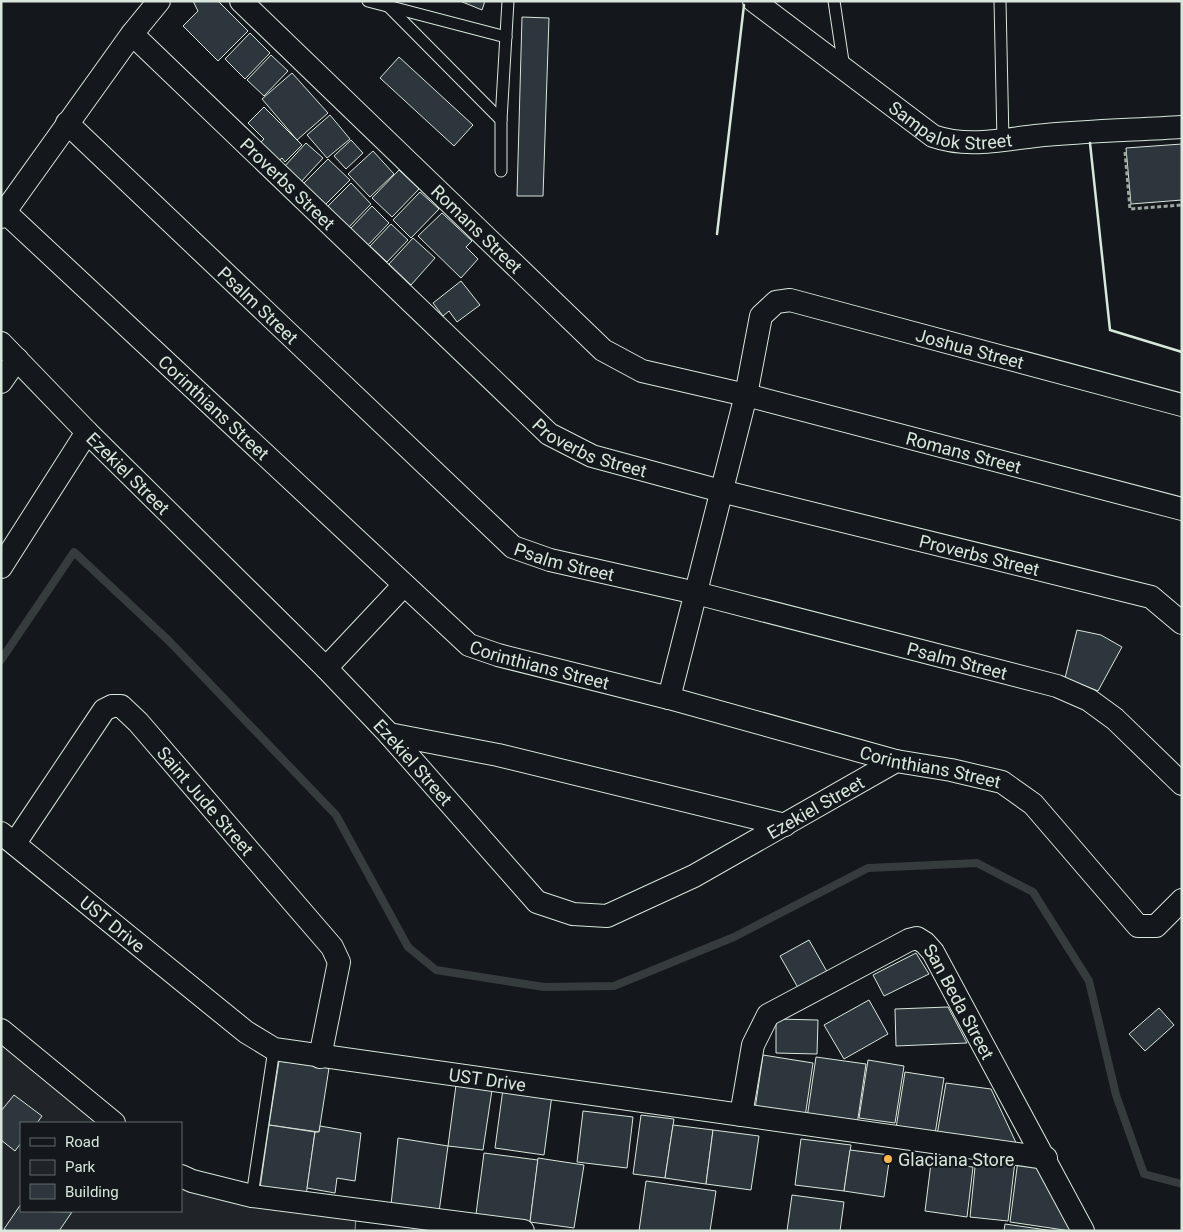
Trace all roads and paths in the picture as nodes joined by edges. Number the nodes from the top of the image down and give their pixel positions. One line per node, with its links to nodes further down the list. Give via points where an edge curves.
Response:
1 (159, 1): 9 (street)
2 (241, 1): 23 (street, Romans Street, via 603,350 642,371)
3 (368, 1): 8 (lane)
4 (508, 1): 10 (lane)
5 (754, 1): 11 (street, Sampalok Street)
6 (834, 1): 11 (lane)
7 (1000, 1): 15 (lane)
8 (390, 8): 10 (lane); 12 (lane)
9 (132, 34): 13 (street); 26 (street, Proverbs Street, via 549,434 592,456)
10 (506, 37): 12 (lane)
11 (844, 68): 15 (street, Sampalok Street, via 933,136 951,142)
12 (501, 120): 17 (lane)
13 (67, 123): 19 (street); 30 (street, Psalm Street, via 513,547 550,560)
14 (1182, 127): 15 (street, Sampalok Street)
15 (1003, 141)
16 (1125, 147): 18 (path, via 1130,209)
17 (501, 171)
18 (1182, 205)
19 (3, 214): 29 (street, Corinthians Street)
20 (1, 343): 21 (street, Ezekiel Street)
21 (17, 359): 22 (street); 25 (street, Ezekiel Street)
22 (1, 382)
23 (746, 395): 24 (street, Joshua Street, via 761,316 776,302 790,300); 26 (street); 27 (street, Romans Street)
24 (1182, 405)
25 (87, 432): 28 (street); 32 (street, Ezekiel Street)
26 (721, 491): 30 (street); 31 (street, Proverbs Street, via 1151,597)
27 (1182, 509)
28 (1, 567)
29 (404, 585): 32 (street); 33 (street, Corinthians Street, via 469,644 498,655)
30 (696, 593): 33 (street); 36 (street, Psalm Street, via 1057,686 1089,700 1115,718)
31 (1182, 623)
32 (326, 668): 34 (street, Ezekiel Street)
33 (669, 698): 35 (street, Corinthians Street)
34 (389, 734): 37 (street, via 498,755); 37 (street, Ezekiel Street, via 537,902 573,914 607,916 694,876)
35 (896, 761): 37 (street, Ezekiel Street); 39 (street, Corinthians Street, via 1002,782 1032,804 1138,926 1156,926)
36 (1182, 784)
37 (785, 825)
38 (8, 838): 41 (street, UST Drive, via 234,1023); 42 (street, Saint Jude Street, via 104,710 121,706 332,948 339,962)
39 (1182, 900)
40 (1, 1030): 44 (street)
41 (274, 1049): 42 (street, UST Drive); 47 (lane)
42 (320, 1057): 43 (street, UST Drive)
43 (741, 1115): 45 (street, UST Drive); 45 (street, San Beda Street, via 754,1045 768,1015 917,938 933,952)
44 (113, 1122)
45 (1046, 1158): 49 (street, San Beda Street)
46 (182, 1176): 47 (street)
47 (252, 1196): 48 (street)
48 (523, 1231)
49 (1083, 1231)

